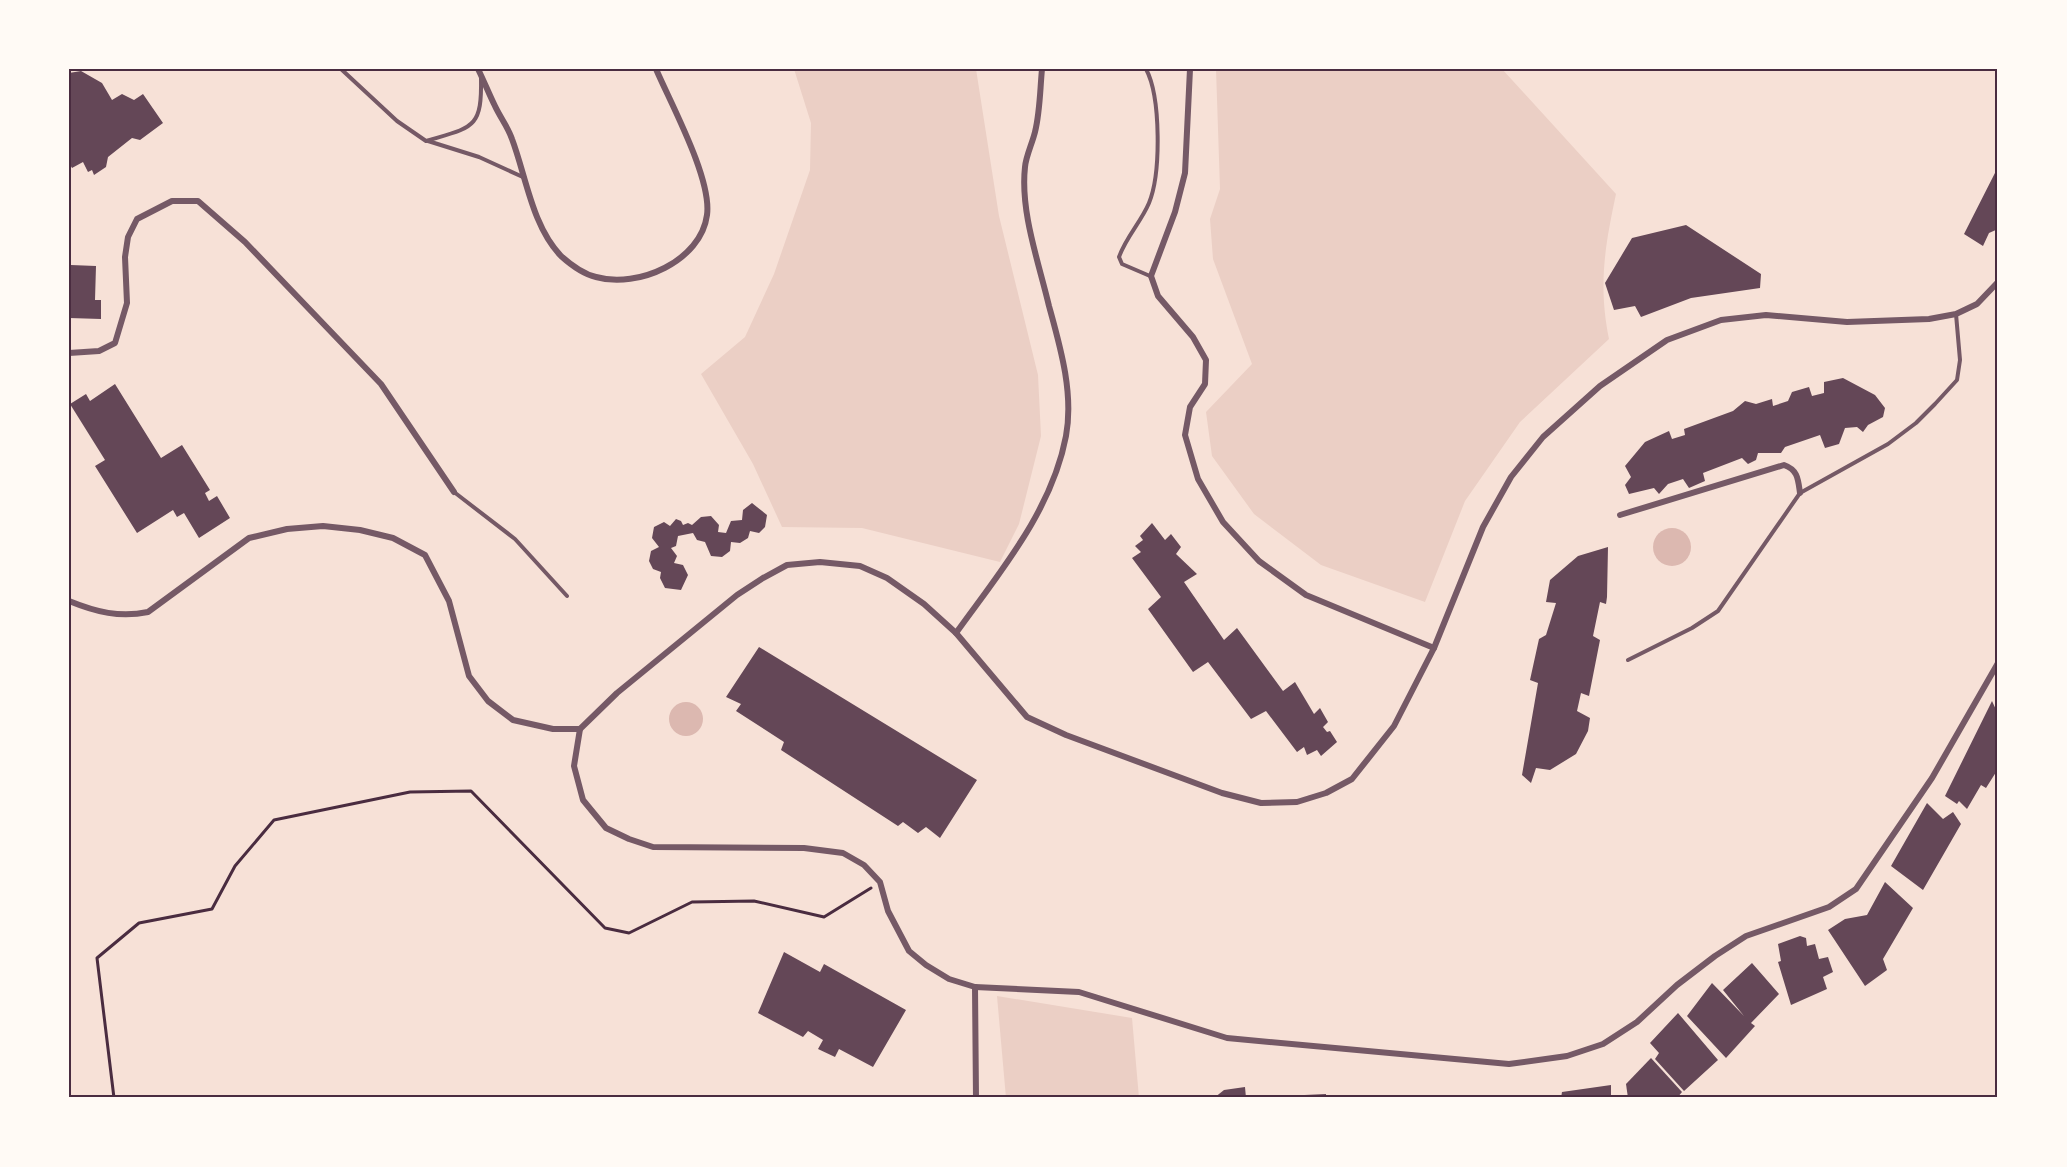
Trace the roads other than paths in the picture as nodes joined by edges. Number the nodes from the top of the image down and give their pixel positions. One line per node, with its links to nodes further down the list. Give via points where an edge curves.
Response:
1 (341, 69): 7 (lane, via 397,121)
2 (656, 69): 8 (street, via 706,193 703,231 685,255 643,276 612,279 582,272 559,254 542,227)
3 (1042, 69): 18 (street, via 1036,130 1025,167 1027,202 1032,243 1060,346 1068,400 1066,435 1028,534)
4 (1146, 69): 9 (lane, via 1154,99 1158,157 1149,202 1119,257 1122,264)
5 (1190, 69): 9 (street, via 1185,173)
6 (479, 72): 7 (lane, via 481,109 473,122 460,131); 8 (street, via 511,136)
7 (426, 141): 8 (lane, via 478,157)
8 (525, 179)
9 (1151, 276): 19 (street, via 1158,296 1193,337 1206,360 1205,384 1190,406 1185,435 1198,478 1223,522 1259,561 1306,595)
10 (1998, 282): 11 (street, via 1977,304)
11 (1956, 314): 14 (lane, via 1960,360 1957,380 1916,423 1888,444); 19 (street, via 1880,322 1742,316 1704,325 1667,340 1581,402 1544,437 1511,477 1479,536)
12 (69, 353): 13 (street, via 99,351 115,342 127,303 128,237 137,219 172,201 198,201 245,242 381,384)
13 (454, 492): 16 (lane, via 515,539)
14 (1800, 493): 15 (street, via 1798,476 1784,465); 20 (lane, via 1719,611)
15 (1620, 515)
16 (567, 596)
17 (69, 601): 22 (street, via 110,615 148,612 249,538 287,529 323,526 393,538 425,555 449,601 469,676 488,701 513,720 553,729)
18 (956, 633): 19 (street, via 1027,717 1171,775 1261,803 1297,802 1352,779 1394,726); 22 (street, via 896,584 860,566 820,562 788,566 737,596 617,693)
19 (1434, 648)
20 (1628, 660)
21 (1998, 663): 23 (street, via 1932,778 1856,889 1829,907 1746,936 1677,985 1637,1022 1603,1044 1568,1056 1509,1064 1264,1043 1227,1038 1078,992)
22 (580, 729): 23 (street, via 574,766 583,800 606,828 653,847 804,848 843,853 864,865 880,882 888,911 909,951 949,979)
23 (975, 987): 24 (street)
24 (976, 1098)

